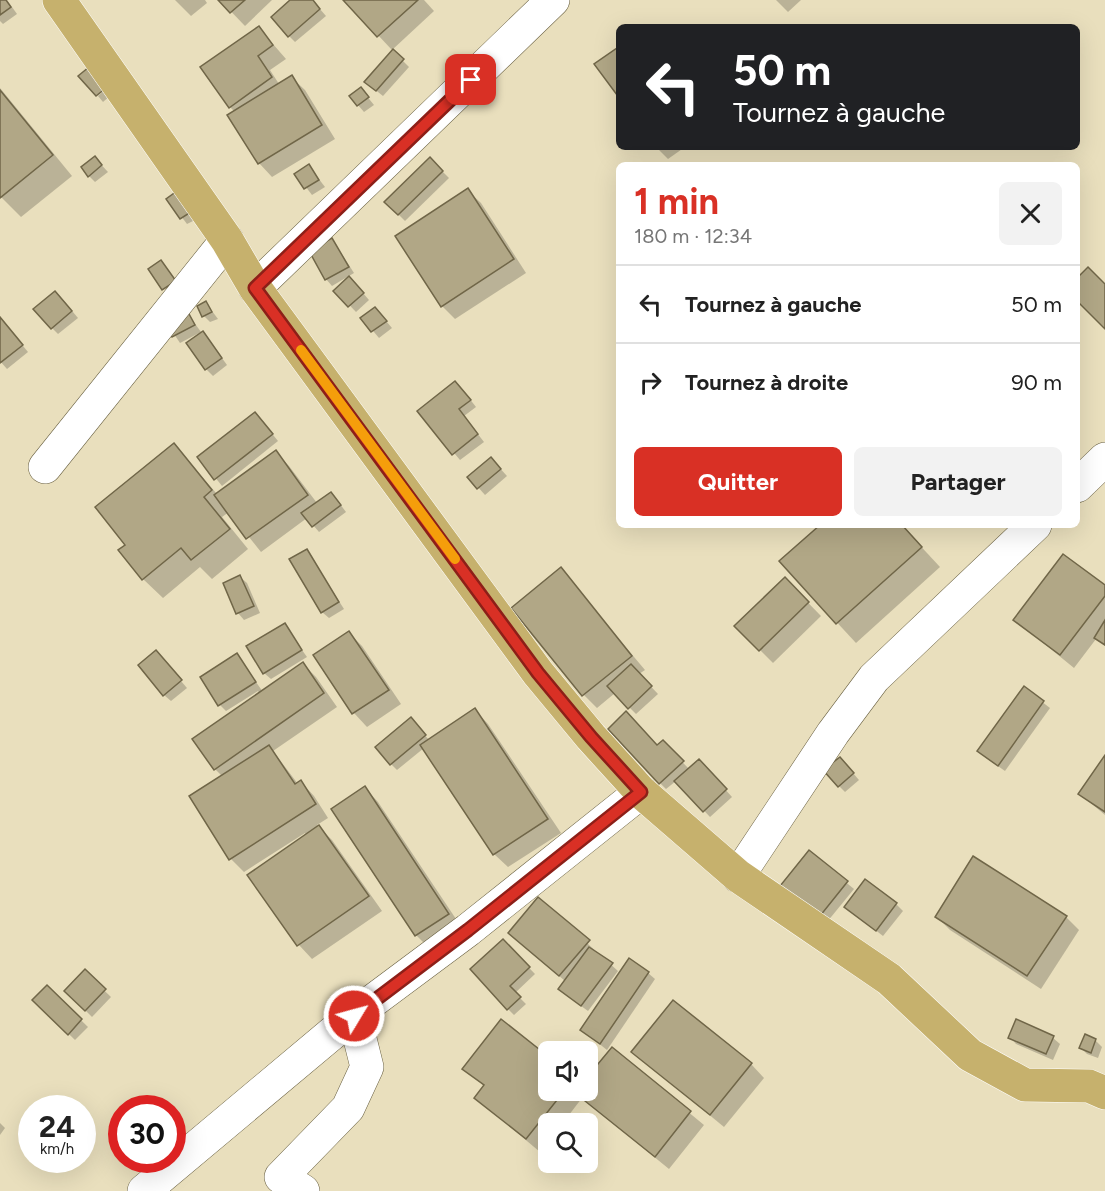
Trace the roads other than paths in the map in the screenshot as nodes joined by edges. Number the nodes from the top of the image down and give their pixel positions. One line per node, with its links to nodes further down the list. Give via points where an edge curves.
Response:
1 (59, 0): 3 (highway)
2 (553, 0): 4 (street)
3 (227, 240): 4 (highway); 5 (street)
4 (255, 288): 7 (highway, via 538,673)
5 (45, 467)
6 (1032, 528): 8 (street, via 874,678)
7 (641, 792): 8 (highway); 9 (street)
8 (738, 876): 10 (highway, via 889,979 970,1055 1025,1085 1089,1086)
9 (354, 1016): 11 (street, via 367,1067 348,1108); 12 (street)
10 (1105, 1093)
11 (285, 1186)
12 (144, 1191)

